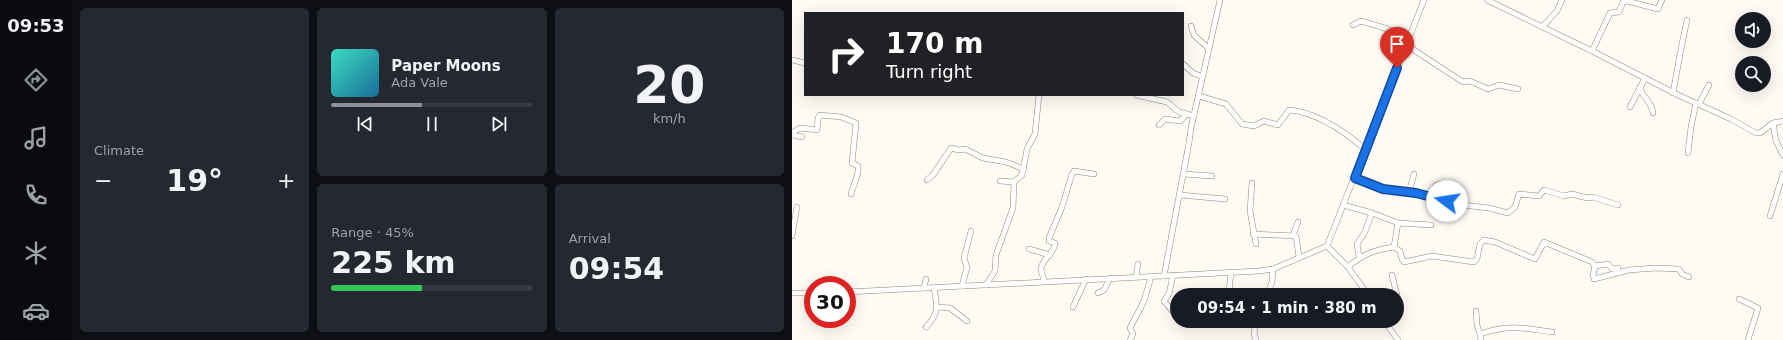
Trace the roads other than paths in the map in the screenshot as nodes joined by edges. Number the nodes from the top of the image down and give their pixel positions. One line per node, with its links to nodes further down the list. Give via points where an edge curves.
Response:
1 (1220, 0): 11 (street)
2 (1424, 0): 10 (street)
3 (1487, 0): 9 (street)
4 (1562, 0): 9 (street, via 1557,11)
5 (1662, 0): 12 (street, via 1658,9 1623,2 1619,12 1610,12)
6 (1687, 20): 21 (street)
7 (1353, 25): 10 (street, via 1361,21 1386,28)
8 (1191, 26): 11 (street, via 1194,35)
9 (1542, 27): 12 (street)
10 (1407, 44): 20 (street, via 1463,82 1470,81 1488,89 1499,85); 35 (street)
11 (1209, 49): 16 (street)
12 (1592, 51): 17 (street)
13 (792, 60): 14 (street)
14 (804, 64)
15 (1184, 65): 16 (street, via 1193,73)
16 (1203, 76): 24 (street)
17 (1645, 78): 19 (street); 21 (street)
18 (1709, 85): 25 (street)
19 (1640, 88): 26 (street); 27 (street, via 1643,96 1651,104)
20 (1518, 89)
21 (1673, 93): 25 (street)
22 (1039, 96): 38 (street, via 1037,128 1027,149)
23 (1140, 96): 28 (street, via 1167,102 1179,112)
24 (1199, 96): 29 (street); 35 (street, via 1226,104 1240,122 1252,126 1263,122 1278,125 1289,110 1314,117 1344,132)
25 (1698, 103): 31 (street, via 1756,133 1760,133); 36 (street, via 1691,127)
26 (1630, 107)
27 (1653, 113)
28 (1187, 114): 29 (street); 32 (street, via 1180,121 1165,119)
29 (1194, 116): 40 (street)
30 (1783, 121): 31 (street)
31 (1773, 123): 37 (street, via 1776,141)
32 (1159, 126)
33 (792, 134): 34 (street); 51 (street, via 800,128 817,130 820,115 845,117 856,123 852,163 858,166 859,171)
34 (802, 137)
35 (1365, 149): 44 (street)
36 (1688, 153)
37 (1783, 156)
38 (1024, 169): 45 (street, via 1006,162 983,158 965,149 951,148); 47 (street, via 1022,176)
39 (1094, 174): 72 (street, via 1072,172 1062,207 1049,238 1055,244)
40 (1184, 174): 43 (street); 52 (street)
41 (1414, 174): 50 (street)
42 (1783, 174): 59 (street)
43 (1212, 176)
44 (1355, 178): 50 (street, via 1379,188); 55 (street)
45 (927, 180)
46 (1000, 181): 47 (street)
47 (1014, 182): 91 (street, via 1013,208 996,256 995,271)
48 (1252, 182): 65 (street, via 1250,211)
49 (1443, 184): 53 (street, via 1436,185)
50 (1409, 192): 53 (street)
51 (851, 194)
52 (1180, 195): 54 (street); 83 (street)
53 (1432, 197): 56 (street, via 1508,213 1515,207 1519,194 1539,196 1544,190 1564,196 1572,194 1593,197)
54 (1225, 199)
55 (1343, 205): 58 (street); 69 (street)
56 (1618, 205)
57 (797, 207): 60 (street)
58 (1372, 213): 62 (street); 74 (street, via 1358,244)
59 (1770, 216)
60 (793, 221): 67 (street)
61 (1298, 222): 66 (street)
62 (1398, 223): 63 (street); 70 (street)
63 (1431, 225)
64 (971, 232): 92 (street, via 964,258 967,267)
65 (1253, 234): 66 (street); 68 (street)
66 (1293, 235): 73 (street, via 1297,238)
67 (792, 236)
68 (1256, 244)
69 (1328, 246): 73 (street); 77 (street)
70 (1394, 246): 74 (street); 76 (street, via 1400,251 1404,262 1432,256 1472,262 1477,259 1482,241 1487,240 1534,261 1542,243 1545,242 1590,261)
71 (1029, 249): 72 (street)
72 (1050, 255): 90 (street, via 1042,268)
73 (1299, 257): 79 (street)
74 (1359, 257): 77 (street)
75 (1138, 264): 84 (street)
76 (1595, 266): 78 (street, via 1608,264 1612,269); 86 (street, via 1593,277 1596,280 1624,271 1656,268 1679,270)
77 (1348, 267): 98 (street)
78 (1618, 268)
79 (1273, 269): 80 (street); 97 (street)
80 (1231, 273): 81 (street); 96 (street)
81 (1173, 275): 83 (street); 95 (street)
82 (1392, 275): 99 (street)
83 (1164, 276): 85 (street)
84 (1136, 277): 85 (street); 87 (street)
85 (1151, 277): 116 (street, via 1144,301 1130,328 1133,334)
86 (1689, 277)
87 (1110, 278): 89 (street); 104 (street, via 1104,290)
88 (926, 279): 93 (street)
89 (1086, 279): 90 (street); 107 (street)
90 (1044, 281): 91 (street)
91 (986, 284): 92 (street)
92 (962, 286): 94 (street)
93 (924, 288): 94 (street); 101 (street)
94 (934, 288): 106 (street)
95 (1170, 288)
96 (1229, 288)
97 (1270, 288)
98 (1363, 288)
99 (1395, 288)
100 (1170, 289): 108 (street, via 1164,301)
101 (856, 292)
102 (792, 293): 103 (street)
103 (804, 293)
104 (1098, 293)
105 (1739, 299): 120 (street, via 1757,307 1758,310)
106 (937, 307): 110 (street, via 950,308); 111 (street, via 934,319)
107 (1073, 307)
108 (1170, 308)
109 (1476, 311): 115 (street)
110 (967, 320)
111 (926, 327)
112 (1255, 328): 117 (street)
113 (1389, 328): 118 (street)
114 (1552, 332): 115 (street, via 1504,327)
115 (1480, 334): 119 (street)
116 (1130, 340)
117 (1256, 340)
118 (1398, 340)
119 (1481, 340)
120 (1748, 340)

